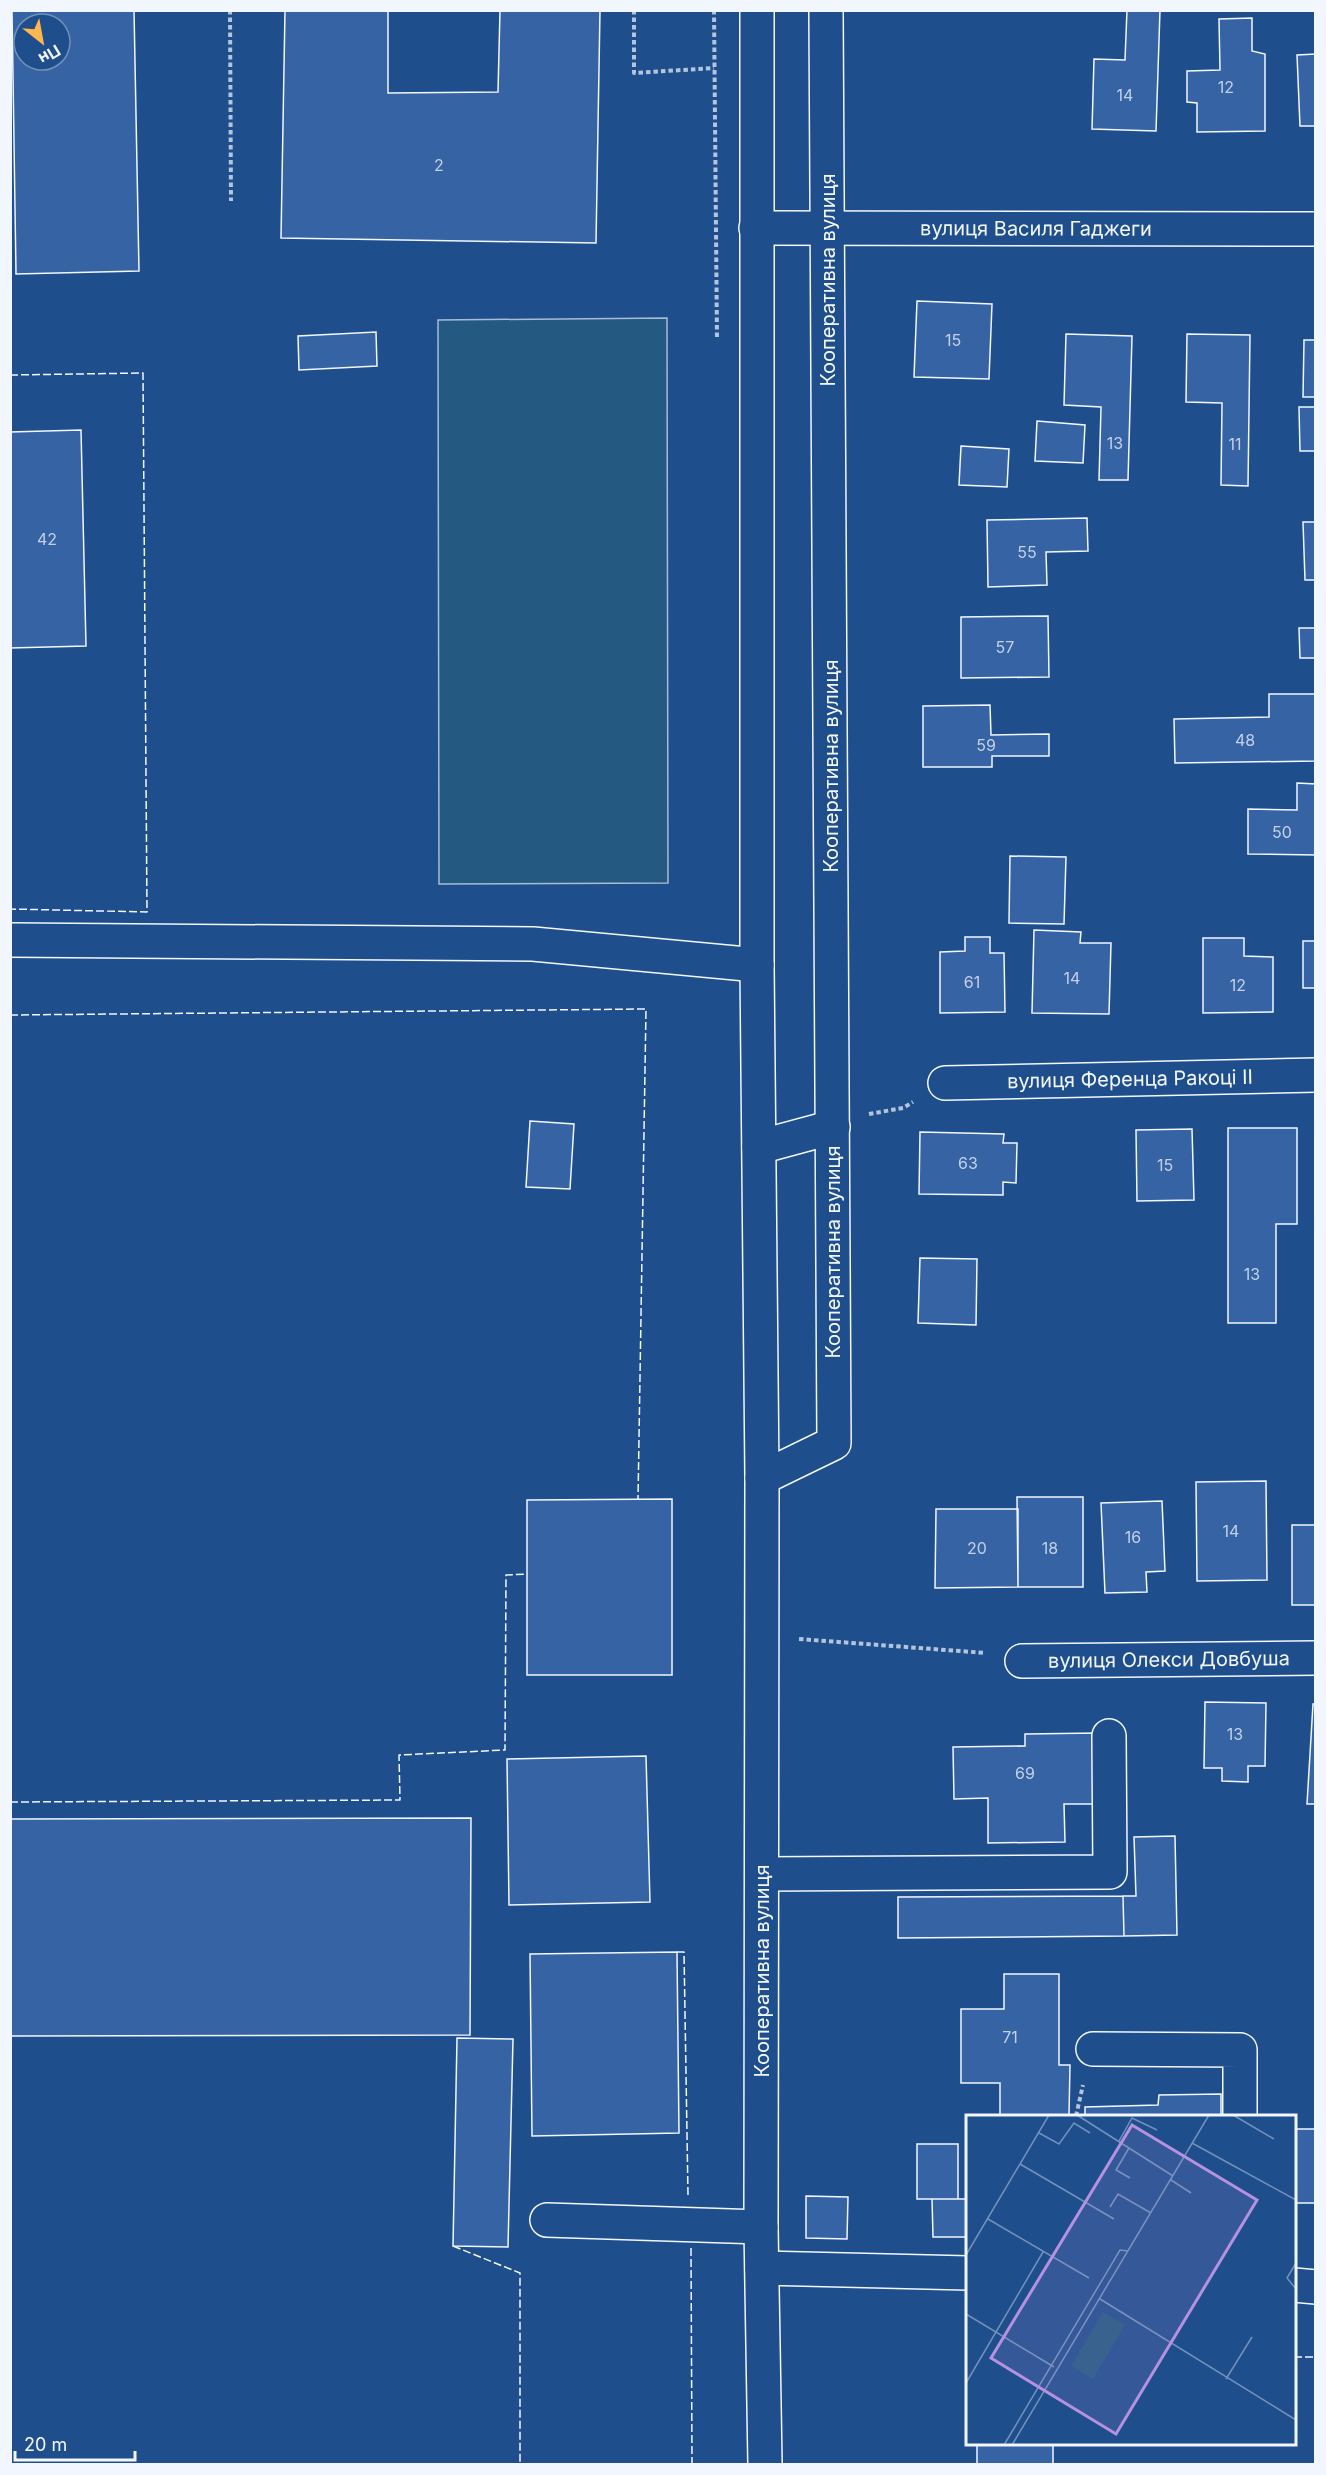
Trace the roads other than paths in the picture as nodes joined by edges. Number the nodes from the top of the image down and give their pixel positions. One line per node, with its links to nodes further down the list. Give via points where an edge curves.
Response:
1 (757, 10): 4 (street, Кооперативна вулиця)
2 (826, 10): 3 (street, Кооперативна вулиця)
3 (827, 227): 4 (street, вулиця Василя Гаджеги); 5 (street, вулиця Василя Гаджеги); 10 (street, Кооперативна вулиця)
4 (756, 228): 7 (street, Кооперативна вулиця)
5 (1316, 229)
6 (10, 940): 7 (street, via 532,944)
7 (757, 965): 11 (street, Кооперативна вулиця)
8 (1316, 1075): 9 (street, вулиця Ференца Ракоці Ⅱ)
9 (945, 1083)
10 (833, 1120): 11 (street); 12 (street, Кооперативна вулиця, via 834,1443)
11 (759, 1147): 12 (street, Кооперативна вулиця)
12 (762, 1478): 16 (street, Кооперативна вулиця)
13 (1316, 1658): 14 (street, вулиця Олекси Довбуша)
14 (1022, 1661)
15 (1109, 1736): 16 (street, via 1110,1872)
16 (762, 1874): 20 (street, Кооперативна вулиця)
17 (1093, 2049): 18 (street, via 1240,2050)
18 (1240, 2115)
19 (547, 2220): 20 (street)
20 (761, 2227): 21 (street, Кооперативна вулиця)
21 (762, 2268): 22 (street); 25 (street, Кооперативна вулиця)
22 (966, 2273)
23 (1296, 2285): 24 (street)
24 (1316, 2287)
25 (765, 2464)

